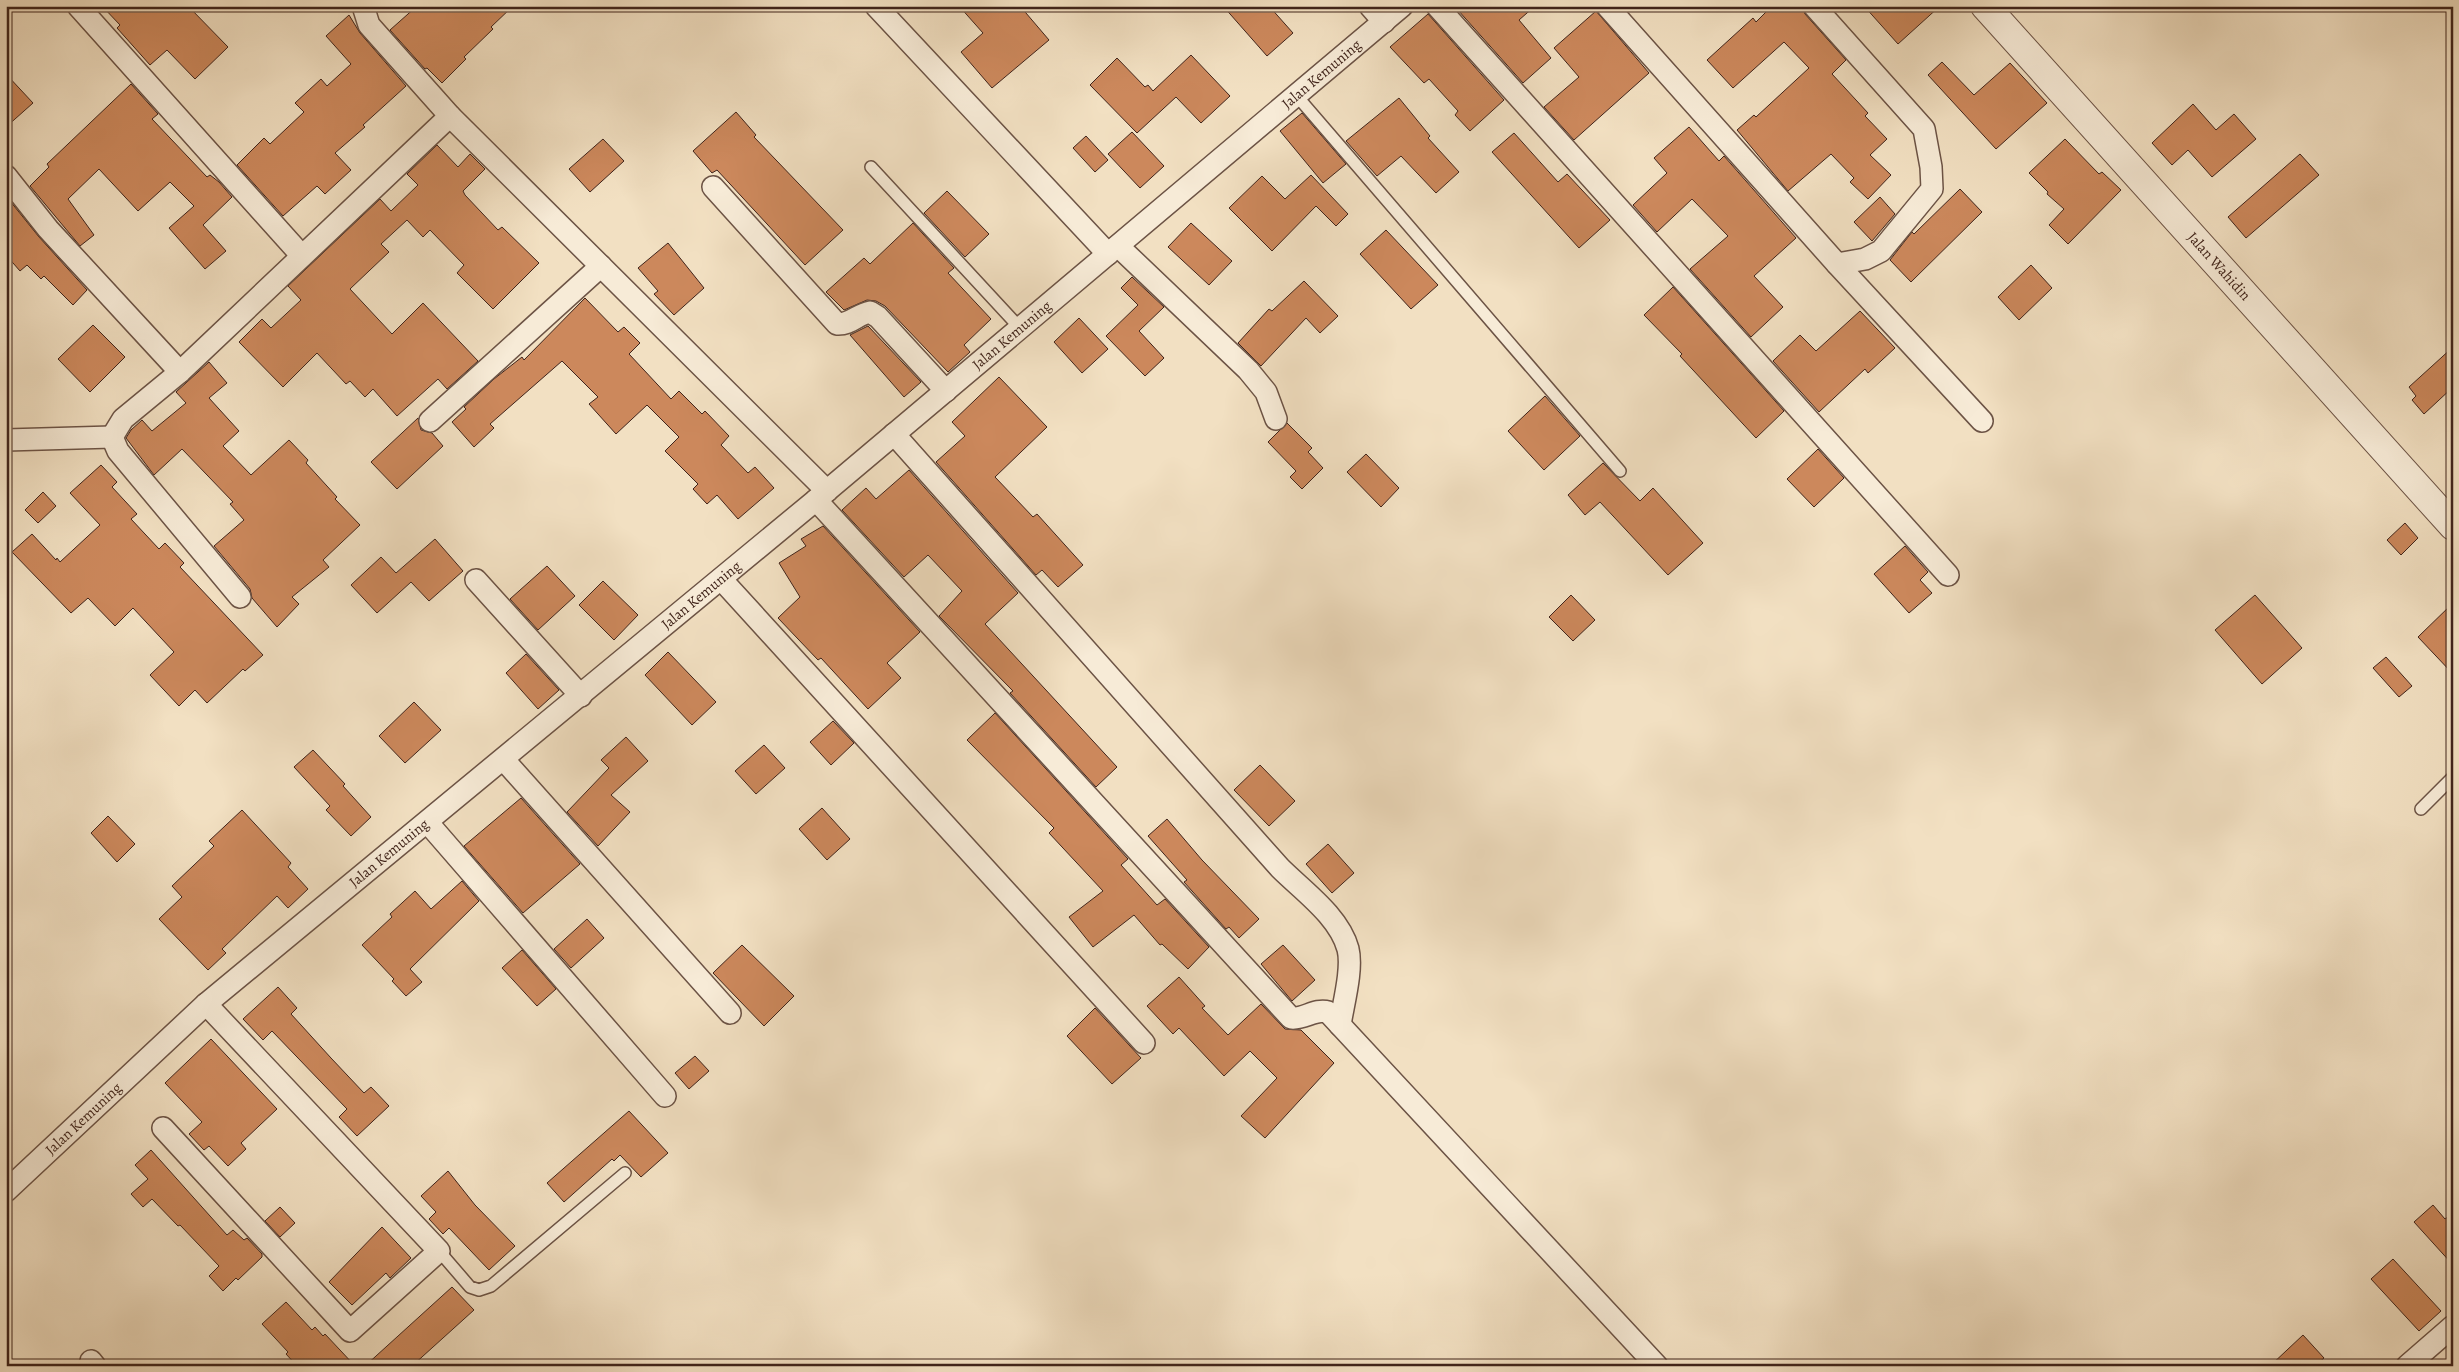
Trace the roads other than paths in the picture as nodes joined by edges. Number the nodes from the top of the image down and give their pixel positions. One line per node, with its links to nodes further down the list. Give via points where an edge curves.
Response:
1 (78, 6): 16 (street)
2 (363, 6): 11 (street, via 369,26)
3 (876, 6): 15 (street)
4 (1402, 6): 9 (street, Jalan Kemuning)
5 (1437, 6): 31 (street)
6 (1607, 6): 17 (street)
7 (1814, 6): 17 (street, via 1924,129 1931,167 1932,189 1881,251 1865,259)
8 (1985, 6): 30 (street, Jalan Wahidin)
9 (1377, 14): 10 (street, Jalan Kemuning)
10 (1296, 96): 15 (street, Jalan Kemuning); 28 (lane)
11 (450, 116): 16 (street); 18 (street)
12 (871, 167): 19 (lane)
13 (6, 176): 20 (street, via 48,229)
14 (713, 187): 21 (street, via 837,324 845,325 870,312)
15 (1113, 250): 19 (street, Jalan Kemuning); 22 (street, via 1248,370 1266,392)
16 (302, 256): 20 (street)
17 (1837, 264): 24 (street)
18 (601, 266): 23 (street); 29 (street)
19 (1020, 328): 21 (street, Jalan Kemuning)
20 (180, 372): 26 (street, via 122,419)
21 (946, 391): 25 (street, Jalan Kemuning)
22 (1276, 419)
23 (430, 421)
24 (1982, 421)
25 (894, 434): 29 (street, Jalan Kemuning); 42 (street, via 1280,868 1326,913 1341,933 1348,951)
26 (112, 437): 27 (street); 34 (street, via 118,451)
27 (6, 440)
28 (1620, 471)
29 (821, 496): 32 (street, Jalan Kemuning); 42 (street, via 1291,1018 1323,1010)
30 (2453, 526)
31 (1948, 576)
32 (721, 579): 35 (street, Jalan Kemuning); 43 (street)
33 (476, 580): 35 (street)
34 (240, 597)
35 (581, 696): 36 (street, Jalan Kemuning)
36 (504, 760): 39 (street, Jalan Kemuning); 41 (street)
37 (2453, 777): 38 (lane)
38 (2421, 809)
39 (428, 822): 40 (street, Jalan Kemuning); 44 (street)
40 (206, 1004): 47 (street, Jalan Kemuning); 48 (street)
41 (730, 1013)
42 (1340, 1025): 50 (street)
43 (1144, 1043)
44 (665, 1096)
45 (163, 1128): 48 (street, via 350,1331)
46 (625, 1173): 48 (lane, via 491,1286 479,1290 470,1287)
47 (6, 1191)
48 (439, 1251)
49 (2453, 1326): 51 (street)
50 (1657, 1366)
51 (2407, 1366)

